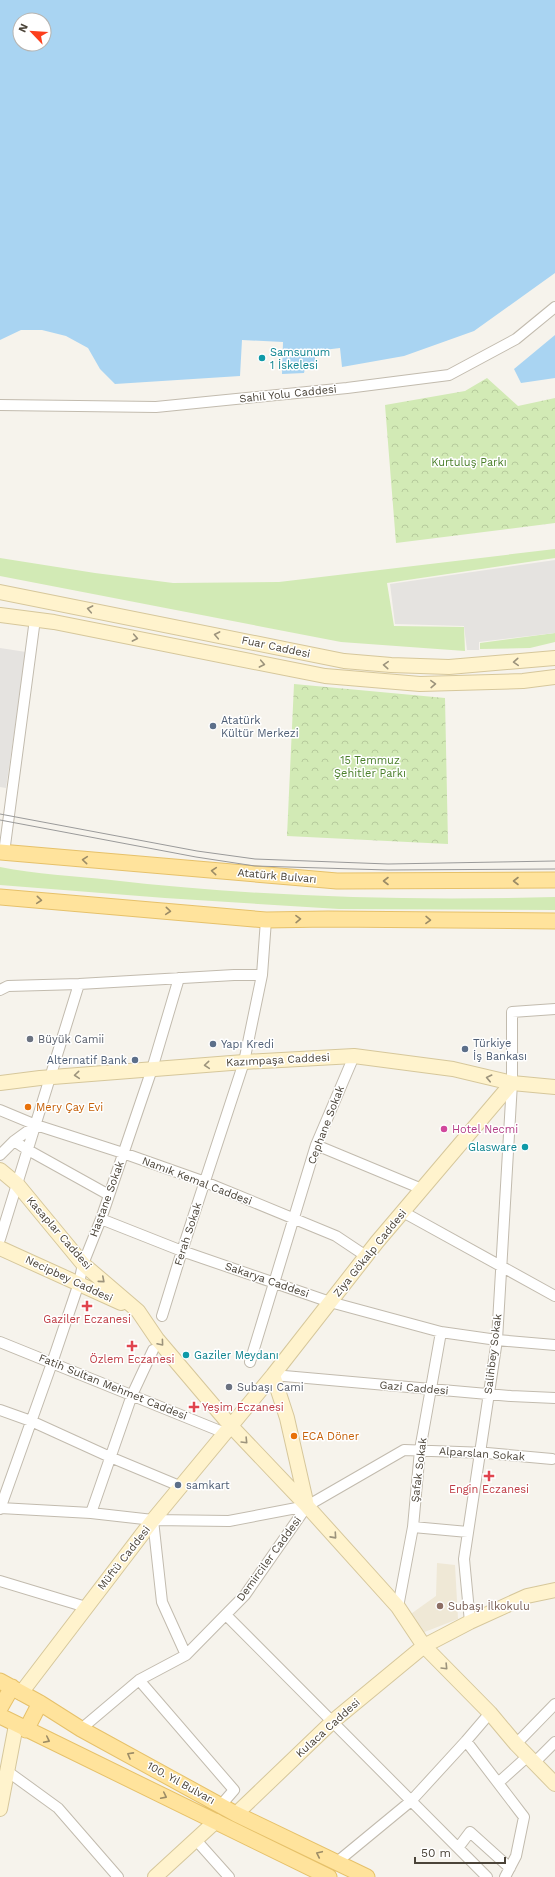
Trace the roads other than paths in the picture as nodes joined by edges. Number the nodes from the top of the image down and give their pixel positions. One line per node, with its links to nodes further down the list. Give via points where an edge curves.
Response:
1 (555, 307): 2 (street, Sahil Yolu Caddesi, via 516,339 449,375 156,407)
2 (0, 405)
3 (0, 592): 6 (main road, Fuar Caddesi, one-way to 3, via 449,667 344,661)
4 (0, 615): 5 (main road, Fuar Caddesi)
5 (35, 619): 7 (main road, Fuar Caddesi, one-way to 7, via 325,676 420,684 523,681); 8 (street)
6 (555, 658)
7 (555, 677)
8 (2, 852): 9 (main road, Atatürk Bulvarı, one-way to 8, via 337,881)
9 (555, 880)
10 (0, 897): 11 (main road, one-way to 11)
11 (266, 920): 12 (main road, one-way to 12); 13 (street, Ferah Sokak)
12 (555, 921)
13 (262, 975): 14 (street); 19 (street, Ferah Sokak)
14 (179, 978): 15 (street); 20 (street, Hastane Sokak)
15 (79, 984): 16 (street, via 8,986); 21 (street)
16 (0, 990)
17 (555, 1009): 23 (street, Salihbey Sokak, via 512,1012)
18 (354, 1056): 19 (main road, Kazımpaşa Caddesi); 23 (main road, Kazımpaşa Caddesi, one-way to 18, via 453,1069); 28 (street, Cephane Sokak)
19 (244, 1062): 20 (main road, Kazımpaşa Caddesi, one-way to 20); 33 (street, Ferah Sokak)
20 (152, 1069): 21 (main road, Kazımpaşa Caddesi, one-way to 21); 30 (street, Hastane Sokak)
21 (52, 1077): 22 (main road, Kazımpaşa Caddesi); 26 (street)
22 (0, 1083)
23 (512, 1083): 24 (main road, Kazımpaşa Caddesi); 35 (main road, Ziya Gökalp Caddesi); 45 (street, Salihbey Sokak)
24 (555, 1087)
25 (0, 1110): 26 (street, Namık Kemal Caddesi)
26 (36, 1125): 27 (street); 29 (street); 30 (street, Namık Kemal Caddesi)
27 (14, 1141): 29 (street); 31 (street)
28 (316, 1145): 35 (street); 39 (street, Cephane Sokak)
29 (28, 1150): 34 (street); 36 (street)
30 (124, 1153): 33 (street, Namık Kemal Caddesi); 36 (street, Hastane Sokak)
31 (0, 1155)
32 (0, 1170): 34 (main road, Kasaplar Caddesi)
33 (204, 1182): 39 (street, Namık Kemal Caddesi); 42 (street, Ferah Sokak)
34 (17, 1184): 40 (street); 44 (main road, Kasaplar Caddesi)
35 (422, 1189): 37 (main road, Ziya Gökalp Caddesi)
36 (109, 1194): 38 (street, Hastane Sokak)
37 (403, 1212): 43 (main road, Ziya Gökalp Caddesi); 45 (street)
38 (101, 1219): 42 (street, Sakarya Caddesi); 44 (street, Hastane Sokak)
39 (295, 1219): 43 (street, Namık Kemal Caddesi, via 336,1236); 47 (street)
40 (0, 1238)
41 (0, 1248): 46 (main road, Necipbey Caddesi)
42 (182, 1251): 47 (street, Sakarya Caddesi); 51 (street, Ferah Sokak)
43 (366, 1256): 49 (main road, Ziya Gökalp Caddesi)
44 (83, 1264): 46 (street, Hastane Sokak); 50 (main road, Kasaplar Caddesi, one-way to 50)
45 (501, 1266): 48 (street); 53 (street, Salihbey Sokak)
46 (78, 1283): 50 (main road, Necipbey Caddesi); 58 (street, Hastane Sokak)
47 (275, 1283): 49 (street, Sakarya Caddesi); 57 (street)
48 (555, 1296)
49 (330, 1302): 52 (street, Sakarya Caddesi); 59 (main road, Ziya Gökalp Caddesi)
50 (138, 1311): 66 (main road, Kasaplar Caddesi, one-way to 66)
51 (162, 1316)
52 (441, 1332): 53 (street, Sakarya Caddesi); 60 (street, Şafak Sokak)
53 (497, 1340): 55 (street, Sakarya Caddesi); 61 (street, Salihbey Sokak)
54 (0, 1342): 58 (street, Fatih Sultan Mehmet Caddesi)
55 (555, 1345)
56 (153, 1350): 62 (street)
57 (250, 1362)
58 (52, 1363): 62 (street, Fatih Sultan Mehmet Caddesi); 65 (street, Hastane Sokak)
59 (273, 1375): 60 (street, Gazi Caddesi); 66 (main road, Ziya Gökalp Caddesi); 72 (main road, via 287,1418)
60 (432, 1389): 61 (street, Gazi Caddesi); 67 (street, Şafak Sokak)
61 (489, 1394): 63 (street, Gazi Caddesi); 68 (street, Salihbey Sokak)
62 (132, 1395): 66 (street, Fatih Sultan Mehmet Caddesi); 69 (street)
63 (555, 1398)
64 (0, 1410): 65 (street)
65 (31, 1421): 69 (street); 73 (street, Hastane Sokak)
66 (228, 1429): 71 (main road, Müftü Caddesi); 72 (main road, Kasaplar Caddesi, one-way to 72)
67 (420, 1450): 68 (street, Alparslan Sokak); 72 (street, Alparslan Sokak, via 404,1450); 76 (street, Şafak Sokak)
68 (480, 1453): 70 (street, Alparslan Sokak); 77 (street, Salihbey Sokak)
69 (110, 1457): 71 (street); 74 (street)
70 (552, 1459)
71 (182, 1486): 75 (main road, Müftü Caddesi)
72 (307, 1506): 75 (street, via 229,1521); 81 (main road, Kasaplar Caddesi, one-way to 81); 82 (street, Demirciler Caddesi, via 245,1595)
73 (0, 1508): 74 (street)
74 (91, 1513): 75 (street)
75 (153, 1520): 80 (main road, Müftü Caddesi); 85 (street, via 162,1602)
76 (413, 1527): 77 (street); 81 (street, Şafak Sokak)
77 (468, 1532): 83 (street, Salihbey Sokak, via 464,1559)
78 (0, 1582): 80 (street)
79 (555, 1590): 83 (main road, Kulaca Caddesi, via 527,1596)
80 (86, 1607): 87 (main road, Müftü Caddesi)
81 (398, 1607): 84 (main road, Kasaplar Caddesi)
82 (226, 1615): 85 (street, Demirciler Caddesi); 93 (street)
83 (470, 1622): 84 (main road, Kulaca Caddesi)
84 (424, 1646): 91 (main road, Kasaplar Caddesi, one-way to 91); 93 (main road, Kulaca Caddesi)
85 (186, 1655): 86 (street, Demirciler Caddesi)
86 (139, 1680): 95 (street, Demirciler Caddesi); 104 (street, via 234,1790)
87 (11, 1687): 88 (main road, 100. Yıl Bulvarı); 90 (main road)
88 (40, 1703): 94 (main road); 95 (main road, 100. Yıl Bulvarı)
89 (555, 1704): 98 (street)
90 (0, 1708)
91 (490, 1713): 96 (street); 98 (main road, Kasaplar Caddesi)
92 (0, 1716): 94 (main road, 100. Yıl Bulvarı)
93 (332, 1722): 103 (street); 106 (main road, Kulaca Caddesi)
94 (21, 1728): 100 (main road); 107 (main road, 100. Yıl Bulvarı, one-way to 107)
95 (81, 1729): 104 (main road, 100. Yıl Bulvarı, one-way to 95)
96 (466, 1741): 101 (street); 103 (street)
97 (555, 1742): 99 (street)
98 (516, 1744): 99 (main road, Kasaplar Caddesi)
99 (531, 1759): 101 (street); 102 (main road, Kasaplar Caddesi)
100 (7, 1771): 105 (main road); 113 (street, via 58,1808)
101 (498, 1783): 111 (street, via 524,1816 516,1856)
102 (555, 1784)
103 (411, 1801): 109 (street); 110 (street)
104 (221, 1805): 106 (main road, 100. Yıl Bulvarı)
105 (0, 1809)
106 (236, 1814): 110 (main road, 100. Yıl Bulvarı, one-way to 106)
107 (216, 1821): 108 (main road); 112 (main road, 100. Yıl Bulvarı)
108 (196, 1840): 114 (main road); 115 (street)
109 (458, 1848): 111 (street, via 470,1832); 117 (street)
110 (337, 1862): 116 (main road, 100. Yıl Bulvarı)
111 (508, 1873)
112 (323, 1876)
113 (118, 1877)
114 (155, 1877)
115 (228, 1877)
116 (367, 1877)
117 (486, 1877)

